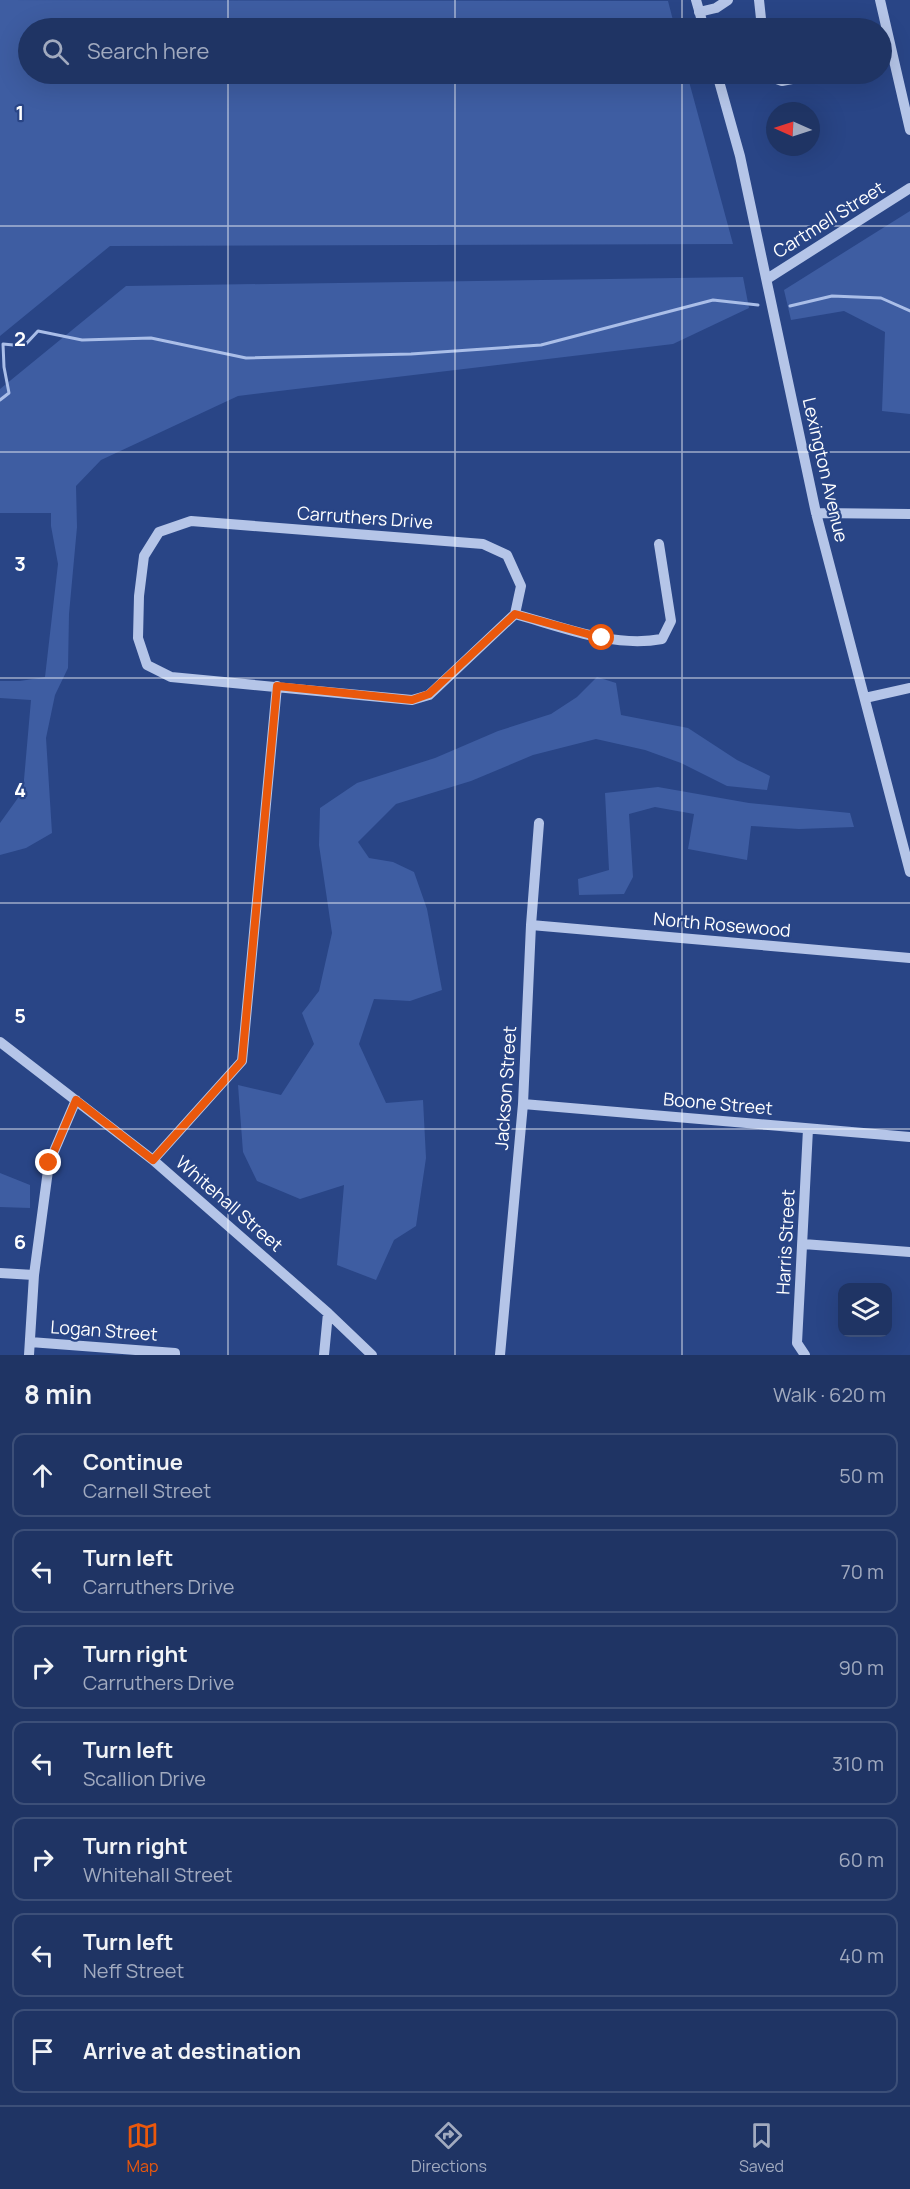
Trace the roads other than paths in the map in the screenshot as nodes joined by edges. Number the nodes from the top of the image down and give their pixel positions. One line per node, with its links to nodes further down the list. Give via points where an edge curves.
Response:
1 (696, 0): 5 (street)
2 (728, 0): 5 (street, via 716,9)
3 (759, 0): 7 (street)
4 (880, 0): 8 (street)
5 (699, 12): 6 (street)
6 (701, 18)
7 (760, 18)
8 (884, 18)
9 (892, 52): 10 (street)
10 (893, 56): 12 (street)
11 (720, 84): 14 (street, Lexington Avenue, via 740,156)
12 (910, 130)
13 (910, 189): 14 (street, Cartmell Street)
14 (766, 279): 15 (street, Lexington Avenue)
15 (816, 513): 16 (street); 21 (street, Lexington Avenue)
16 (910, 514)
17 (659, 544): 18 (street, via 670,621 662,639 645,642 602,638)
18 (515, 614): 19 (street, Carruthers Drive, via 429,694 412,700); 19 (street, Carruthers Drive, via 521,586 507,555 483,544 190,521 159,532 144,555 138,596 138,638 147,665 171,677)
19 (277, 686): 31 (street, via 242,1061)
20 (910, 688): 21 (street)
21 (865, 698): 23 (street, Lexington Avenue)
22 (539, 823): 24 (street, Jackson Street)
23 (910, 872)
24 (531, 926): 25 (street, North Rosewood); 28 (street, Jackson Street)
25 (910, 958)
26 (0, 1042): 27 (street, Whitehall Street)
27 (76, 1100): 31 (street, Whitehall Street); 35 (street, via 49,1163)
28 (523, 1104): 29 (street, Boone Street); 42 (street, Jackson Street)
29 (808, 1129): 30 (street, Boone Street); 32 (street, Harris Street)
30 (910, 1137)
31 (153, 1160): 36 (street, Whitehall Street)
32 (803, 1244): 33 (street); 43 (street, Harris Street, via 797,1343)
33 (910, 1252)
34 (0, 1273): 35 (street)
35 (34, 1275): 37 (street)
36 (328, 1313): 40 (street); 41 (street, Whitehall Street)
37 (30, 1342): 38 (street, Logan Street); 39 (street)
38 (175, 1354)
39 (29, 1355)
40 (324, 1355)
41 (372, 1355)
42 (500, 1355)
43 (805, 1355)

